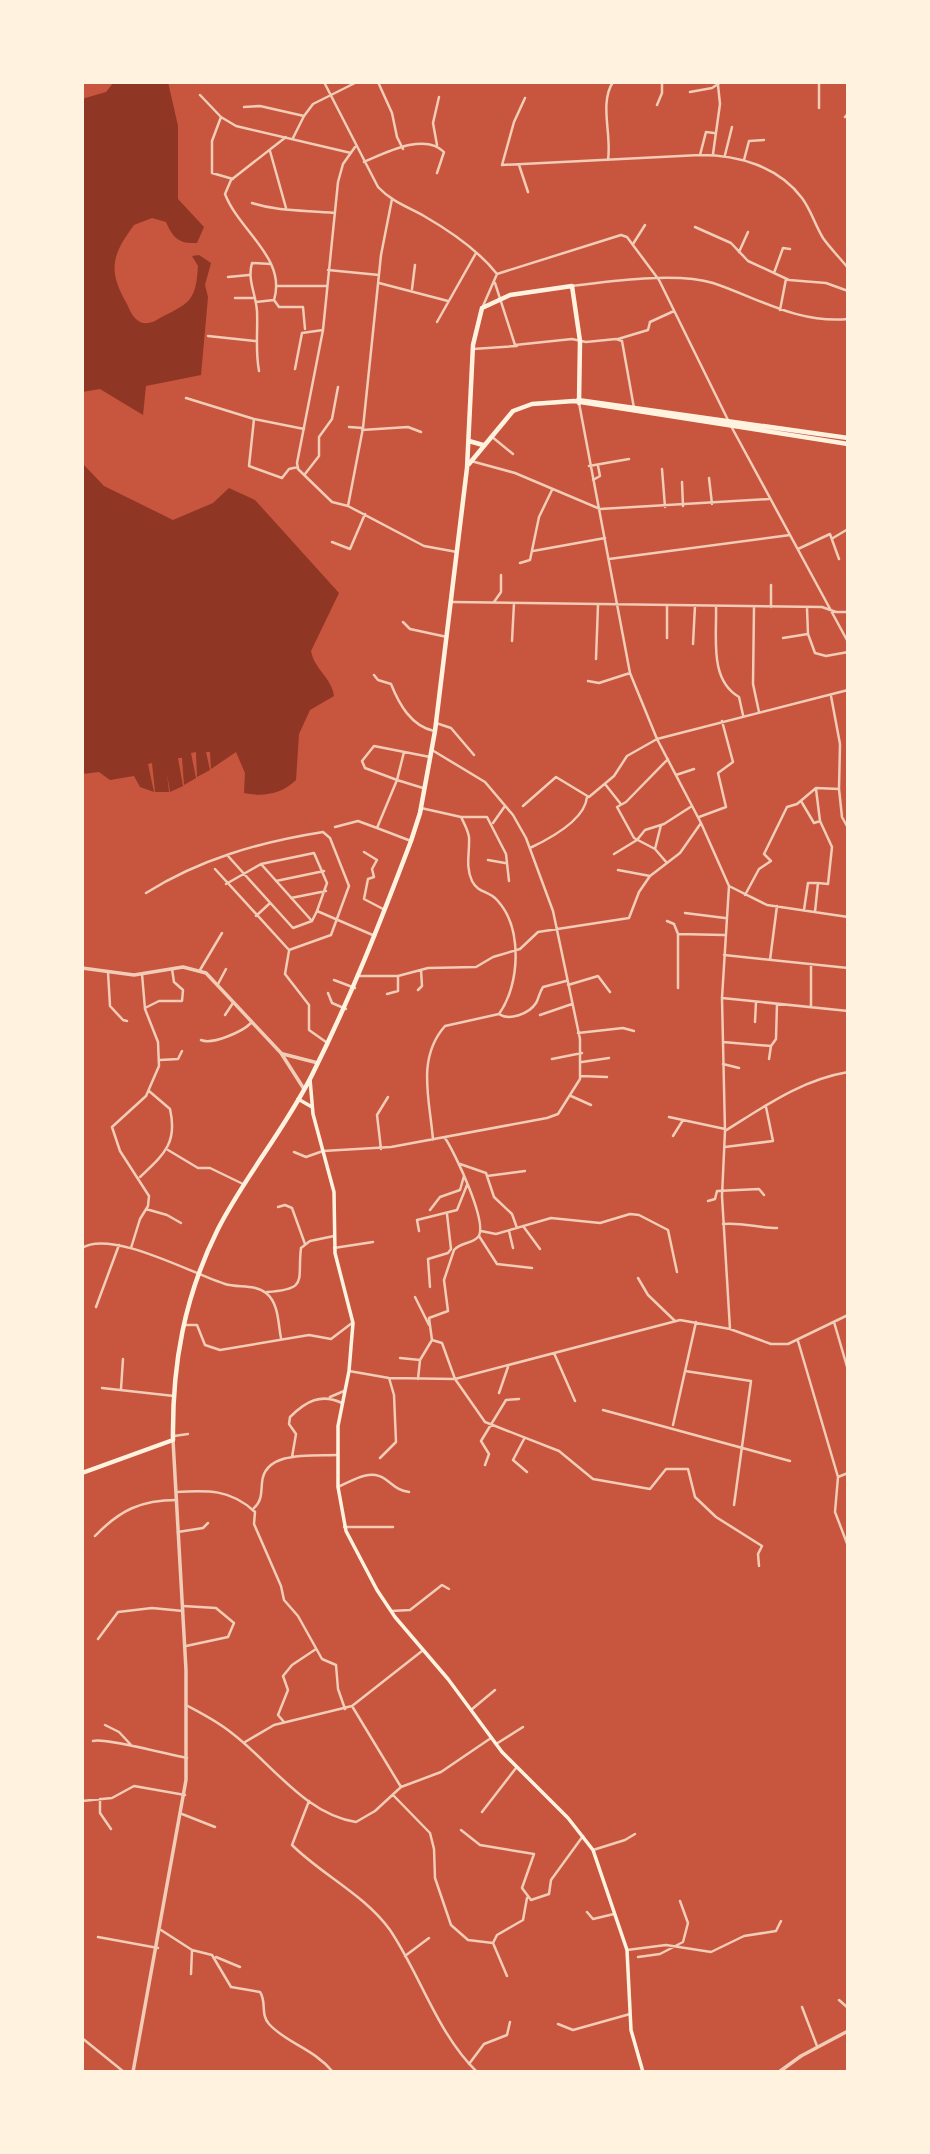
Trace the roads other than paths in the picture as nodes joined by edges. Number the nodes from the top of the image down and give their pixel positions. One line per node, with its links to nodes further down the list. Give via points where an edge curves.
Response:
1 (324, 82): 10 (street)
2 (357, 82): 10 (street)
3 (378, 82): 25 (street)
4 (612, 82): 31 (street, via 606,91)
5 (662, 82): 13 (street)
6 (819, 82): 15 (street)
7 (719, 84): 8 (street); 19 (street)
8 (690, 92)
9 (200, 95): 17 (street)
10 (331, 97): 16 (street, via 313,104); 24 (street)
11 (439, 97): 23 (street, via 433,124)
12 (525, 98): 34 (street, via 501,163)
13 (657, 105)
14 (244, 107): 16 (street)
15 (818, 108)
16 (304, 116): 21 (street)
17 (221, 117): 20 (street, via 236,126); 36 (street, via 212,141 212,171)
18 (732, 127): 30 (street)
19 (715, 133): 28 (street, via 706,132); 29 (street)
20 (286, 137): 21 (street); 26 (street)
21 (293, 138): 27 (street)
22 (764, 140): 32 (street, via 750,141)
23 (437, 145): 25 (street, via 422,143); 35 (street, via 444,152)
24 (355, 146): 27 (street); 33 (street)
25 (403, 149): 33 (street)
26 (270, 151): 36 (street); 40 (street)
27 (351, 153): 41 (street, via 339,177)
28 (699, 155): 29 (street); 31 (street)
29 (713, 155): 30 (street)
30 (725, 155): 32 (street)
31 (608, 160): 34 (street)
32 (744, 160): 51 (street, via 793,187)
33 (364, 162): 38 (street, via 378,187)
34 (519, 165): 37 (street)
35 (437, 173)
36 (232, 180): 49 (street, via 226,197)
37 (528, 192)
38 (392, 199): 48 (street); 56 (street)
39 (252, 203): 40 (street)
40 (286, 209): 41 (street)
41 (335, 213): 52 (street)
42 (645, 225): 45 (street)
43 (695, 226): 47 (street, via 731,243)
44 (748, 232): 47 (street)
45 (633, 244): 54 (street, via 621,235); 59 (street)
46 (790, 249): 53 (street, via 783,248)
47 (739, 252): 53 (street)
48 (476, 253): 54 (street); 71 (street)
49 (271, 264): 55 (street, via 251,262); 62 (street)
50 (415, 265): 65 (street)
51 (848, 268)
52 (328, 270): 56 (street); 63 (street)
53 (774, 273): 58 (street)
54 (497, 274): 61 (street)
55 (249, 275): 57 (street); 69 (street)
56 (379, 275): 60 (street)
57 (228, 277)
58 (786, 279): 66 (street, via 826,283); 73 (street)
59 (659, 280): 64 (street); 73 (street, via 712,283); 74 (street)
60 (379, 283): 65 (street); 95 (street)
61 (495, 283): 68 (street); 72 (street)
62 (277, 286): 63 (street); 70 (street)
63 (326, 286): 78 (street)
64 (572, 286): 68 (highway); 82 (highway)
65 (412, 290): 71 (street)
66 (848, 291)
67 (235, 298): 69 (street)
68 (500, 298): 72 (highway); 83 (street)
69 (255, 300): 70 (street); 81 (street)
70 (274, 300): 77 (street, via 279,307 303,307)
71 (448, 300): 76 (street)
72 (482, 308): 84 (highway)
73 (780, 310): 75 (street, via 819,319)
74 (675, 311): 80 (street, via 650,322 648,330); 92 (street)
75 (848, 318)
76 (437, 323)
77 (306, 330): 78 (street); 85 (street)
78 (323, 330): 94 (street)
79 (208, 335): 81 (street)
80 (618, 339): 82 (street); 90 (street, via 623,344)
81 (255, 341): 86 (street)
82 (580, 341): 83 (street, via 572,338); 89 (highway)
83 (517, 346): 84 (street)
84 (472, 349): 99 (highway)
85 (295, 369)
86 (259, 371)
87 (338, 387): 110 (street, via 332,419 319,438 320,456)
88 (186, 398): 91 (street)
89 (578, 401): 90 (highway); 92 (highway); 97 (highway, via 519,408); 105 (street)
90 (634, 408): 92 (highway)
91 (254, 419): 94 (street); 107 (street, via 249,466 281,478 289,468)
92 (729, 423): 98 (highway); 100 (highway); 115 (street)
93 (349, 426): 95 (street)
94 (304, 429): 107 (street)
95 (363, 429): 96 (street, via 408,427); 117 (street)
96 (421, 432)
97 (491, 436): 101 (highway); 102 (street)
98 (848, 438)
99 (468, 441): 101 (highway); 108 (highway)
100 (848, 444)
101 (483, 445): 104 (highway)
102 (513, 454)
103 (629, 458): 106 (street)
104 (471, 461): 108 (highway); 114 (street)
105 (589, 466): 106 (street); 112 (street)
106 (598, 466): 112 (street, via 600,476)
107 (298, 467): 110 (street)
108 (467, 468): 129 (highway)
109 (662, 469): 119 (street)
110 (305, 474): 117 (street, via 332,502)
111 (709, 478): 116 (street)
112 (593, 480): 120 (street)
113 (682, 482): 118 (street)
114 (552, 490): 120 (street); 128 (street)
115 (770, 499): 116 (street); 123 (street)
116 (712, 504): 118 (street)
117 (348, 506): 121 (street)
118 (683, 506): 119 (street)
119 (665, 507): 120 (street)
120 (600, 509): 124 (street)
121 (365, 513): 126 (street, via 349,549); 129 (street, via 429,548)
122 (848, 529): 125 (street)
123 (790, 535): 127 (street); 130 (street)
124 (605, 538): 128 (street); 130 (street)
125 (833, 538): 127 (street, via 829,534); 131 (street)
126 (332, 542)
127 (798, 549): 146 (street)
128 (532, 551): 132 (street, via 528,561)
129 (458, 552): 135 (highway)
130 (609, 559): 139 (street)
131 (839, 559)
132 (520, 563)
133 (501, 575): 136 (street, via 501,592)
134 (771, 586): 144 (street)
135 (452, 602): 136 (street); 150 (highway)
136 (494, 602): 137 (street)
137 (514, 603): 138 (street); 153 (street)
138 (598, 605): 139 (street); 157 (street)
139 (618, 605): 140 (street); 158 (street)
140 (667, 606): 141 (street); 151 (street)
141 (695, 606): 142 (street); 155 (street)
142 (716, 607): 143 (street); 164 (street, via 719,675 739,697)
143 (754, 607): 144 (street); 163 (street, via 753,684)
144 (771, 607): 145 (street)
145 (807, 608): 146 (street); 149 (street)
146 (829, 610): 147 (street); 154 (street)
147 (848, 612)
148 (403, 622): 150 (street, via 410,629)
149 (808, 634): 152 (street); 156 (street, via 817,654)
150 (447, 636): 166 (highway)
151 (667, 638)
152 (783, 638)
153 (512, 641)
154 (848, 642)
155 (693, 645)
156 (848, 652)
157 (596, 659)
158 (630, 673): 160 (street, via 599,683); 168 (street)
159 (374, 675): 167 (street, via 391,684 410,716)
160 (587, 681)
161 (848, 690): 162 (street)
162 (831, 694): 163 (street); 180 (street, via 840,744)
163 (759, 712): 164 (street)
164 (743, 715): 165 (street)
165 (722, 721): 168 (street); 189 (street, via 733,762 718,773 726,807)
166 (436, 723): 167 (highway); 171 (street, via 451,728)
167 (435, 732): 169 (highway)
168 (657, 739): 173 (street); 177 (street, via 627,756)
169 (433, 749): 172 (highway); 184 (street, via 485,782)
170 (404, 752): 172 (street); 176 (street); 176 (street, via 374,747 362,761 365,768)
171 (474, 755)
172 (431, 757): 178 (highway)
173 (668, 759): 175 (street); 183 (street)
174 (694, 769): 175 (street)
175 (676, 775): 186 (street)
176 (397, 779): 178 (street); 195 (street)
177 (605, 784): 181 (street); 183 (street)
178 (425, 788): 187 (highway)
179 (816, 788): 180 (street); 182 (street); 190 (street)
180 (839, 789): 196 (street)
181 (587, 797): 185 (street, via 556,777); 199 (street, via 585,808)
182 (801, 802): 190 (street, via 814,823); 220 (street, via 786,808 764,854 771,861 759,869)
183 (621, 804): 198 (street, via 617,809)
184 (505, 806): 192 (street); 199 (street)
185 (523, 806)
186 (692, 806): 189 (street); 193 (street)
187 (421, 807): 188 (street); 197 (highway)
188 (461, 817): 192 (street, via 486,817); 241 (street, via 468,834 473,882 500,904 511,929)
189 (699, 818): 191 (street)
190 (820, 821): 215 (street, via 832,850 828,884)
191 (701, 823): 206 (street); 217 (street)
192 (493, 824): 205 (street)
193 (661, 825): 198 (street, via 645,830); 200 (street)
194 (335, 827): 195 (street, via 358,821)
195 (377, 828): 197 (street)
196 (848, 828)
197 (411, 841): 224 (highway)
198 (636, 841): 200 (street); 202 (street)
199 (530, 848): 235 (street)
200 (655, 849): 206 (street)
201 (364, 852): 224 (street, via 377,860 364,899)
202 (614, 854)
203 (227, 855): 211 (street); 219 (street, via 183,870); 232 (street, via 309,834 328,834 349,884)
204 (488, 860): 205 (street)
205 (505, 863): 214 (street)
206 (667, 863): 212 (street)
207 (261, 864): 210 (street, via 313,853); 211 (street); 213 (street)
208 (215, 869): 216 (street)
209 (618, 870): 212 (street)
210 (324, 871): 213 (street); 218 (street)
211 (244, 874): 216 (street); 222 (street)
212 (650, 876): 235 (street, via 629,918)
213 (276, 881): 221 (street)
214 (509, 881)
215 (818, 883): 225 (street, via 808,883); 227 (street)
216 (226, 884): 229 (street)
217 (729, 886): 220 (street); 231 (street)
218 (326, 891): 221 (street); 226 (street)
219 (146, 893)
220 (745, 895): 223 (street)
221 (291, 898): 233 (street)
222 (270, 902): 229 (street); 233 (street, via 293,928)
223 (777, 906): 225 (street); 243 (street)
224 (385, 910): 239 (highway)
225 (804, 910): 227 (street)
226 (317, 911): 232 (street); 233 (street)
227 (815, 912): 230 (street)
228 (685, 913): 231 (street)
229 (256, 916): 240 (street)
230 (848, 917)
231 (725, 918): 238 (street)
232 (337, 920): 239 (street); 240 (street, via 330,936)
233 (312, 921)
234 (667, 921): 237 (street)
235 (557, 931): 241 (street, via 534,934); 256 (street)
236 (222, 933): 249 (street)
237 (678, 934): 238 (street); 259 (street)
238 (724, 935): 242 (street)
239 (375, 936): 254 (highway)
240 (289, 950): 283 (street, via 285,974 309,1005 309,1030)
241 (512, 952): 250 (street, via 476,967); 274 (street, via 511,989)
242 (723, 955): 243 (street); 264 (street)
243 (769, 960): 244 (street)
244 (811, 964): 246 (street); 269 (street)
245 (82, 968): 251 (street)
246 (848, 968)
247 (172, 969): 249 (street); 252 (street); 270 (street, via 174,982 183,990 182,1001 159,1001)
248 (226, 969): 257 (street)
249 (200, 970): 257 (street)
250 (421, 970): 253 (street); 260 (street)
251 (108, 972): 252 (street); 276 (street, via 110,1006)
252 (142, 974): 270 (street)
253 (398, 975): 254 (street); 263 (street, via 398,991)
254 (360, 976): 258 (highway)
255 (334, 980): 258 (street)
256 (567, 983): 261 (street, via 598,976); 267 (street); 274 (street, via 543,987 528,1011 508,1017)
257 (218, 984): 266 (street)
258 (355, 988): 271 (highway)
259 (678, 988)
260 (418, 990)
261 (610, 992)
262 (328, 993): 271 (street, via 332,1003)
263 (387, 994)
264 (722, 998): 265 (street); 282 (street)
265 (757, 1002): 268 (street); 277 (street)
266 (233, 1003): 273 (street); 278 (street)
267 (572, 1004): 275 (street); 280 (street)
268 (777, 1004): 269 (street); 284 (street, via 776,1039)
269 (811, 1007): 272 (street)
270 (145, 1008): 291 (street)
271 (346, 1009): 283 (highway)
272 (848, 1011)
273 (225, 1014)
274 (499, 1014): 313 (street, via 452,1024 438,1034 425,1073)
275 (540, 1014)
276 (127, 1021)
277 (755, 1021)
278 (251, 1023): 281 (street, via 239,1034 208,1043); 286 (street)
279 (634, 1031): 280 (street)
280 (578, 1033): 287 (street)
281 (201, 1040)
282 (723, 1042): 284 (street); 294 (street)
283 (328, 1044): 293 (highway)
284 (771, 1046): 290 (street)
285 (182, 1051): 291 (street, via 178,1059)
286 (281, 1053): 293 (street); 300 (street)
287 (582, 1053): 289 (street); 292 (street)
288 (608, 1058): 292 (street)
289 (552, 1059)
290 (769, 1059)
291 (160, 1060): 301 (street)
292 (582, 1062): 297 (street)
293 (318, 1063): 299 (highway)
294 (723, 1064): 295 (street); 310 (street)
295 (739, 1068)
296 (848, 1072): 306 (street, via 806,1083)
297 (581, 1076): 298 (street); 302 (street)
298 (607, 1077)
299 (310, 1079): 300 (highway); 307 (main road)
300 (304, 1089): 304 (highway)
301 (149, 1091): 316 (street, via 170,1109 173,1124); 323 (street, via 112,1127 120,1151)
302 (571, 1096): 305 (street); 312 (street, via 553,1116)
303 (388, 1097): 315 (street, via 377,1115)
304 (298, 1099): 307 (main road); 325 (highway)
305 (591, 1105)
306 (766, 1105): 310 (street); 314 (street, via 773,1140)
307 (312, 1107): 317 (main road)
308 (668, 1117): 309 (street)
309 (683, 1120): 310 (street); 311 (street)
310 (725, 1130): 314 (street)
311 (673, 1136)
312 (445, 1138): 313 (street); 319 (street)
313 (433, 1140): 315 (street)
314 (725, 1147): 326 (street)
315 (381, 1149): 317 (street)
316 (168, 1150): 323 (street); 325 (street, via 198,1168 209,1168)
317 (323, 1151): 318 (street, via 306,1157); 341 (main road, via 334,1192)
318 (294, 1152)
319 (460, 1164): 321 (street); 322 (street)
320 (525, 1171): 322 (street)
321 (464, 1176): 324 (street); 331 (street, via 460,1189 440,1197)
322 (487, 1176): 336 (street, via 494,1197 512,1214)
323 (139, 1178): 330 (street, via 149,1195)
324 (467, 1184): 332 (street, via 457,1210); 339 (street)
325 (246, 1185): 354 (highway, via 219,1227)
326 (722, 1190): 327 (street, via 754,1187); 328 (street); 334 (street)
327 (764, 1195)
328 (708, 1201)
329 (278, 1207): 345 (street, via 292,1208)
330 (146, 1209): 333 (street); 348 (street)
331 (430, 1210)
332 (447, 1214): 338 (street, via 417,1220); 356 (street, via 451,1249 428,1259)
333 (181, 1223)
334 (723, 1224): 337 (street); 367 (street)
335 (523, 1226): 336 (street); 351 (street); 353 (street, via 551,1218 598,1223 639,1215 668,1230)
336 (517, 1228): 340 (street)
337 (777, 1228)
338 (419, 1231)
339 (481, 1231): 340 (street); 342 (street)
340 (509, 1231): 350 (street)
341 (334, 1236): 345 (street); 349 (main road)
342 (479, 1236): 352 (street, via 497,1264); 366 (street, via 454,1250 444,1276 449,1311 430,1315)
343 (82, 1239): 347 (street)
344 (373, 1242): 349 (street)
345 (305, 1244): 357 (street, via 299,1279 284,1292)
346 (118, 1245): 347 (street); 348 (street); 359 (street)
347 (84, 1246)
348 (131, 1248): 354 (street)
349 (334, 1248): 364 (main road)
350 (513, 1248)
351 (540, 1249)
352 (532, 1268)
353 (677, 1272)
354 (198, 1274): 357 (street); 365 (highway)
355 (638, 1278): 361 (street)
356 (430, 1287)
357 (266, 1293): 368 (street, via 274,1304)
358 (415, 1297): 366 (street)
359 (96, 1307)
360 (848, 1315): 363 (street)
361 (675, 1321): 362 (street); 371 (street)
362 (696, 1322): 367 (street); 378 (street)
363 (834, 1322): 370 (street); 376 (street)
364 (353, 1323): 368 (street, via 331,1339 312,1334); 377 (main road)
365 (182, 1325): 368 (street, via 197,1325 203,1342 215,1349); 386 (highway)
366 (429, 1325): 369 (street)
367 (730, 1329): 370 (street, via 779,1345)
368 (281, 1338)
369 (432, 1340): 374 (street); 380 (street, via 442,1343)
370 (798, 1340): 406 (street)
371 (554, 1353): 375 (street); 389 (street)
372 (123, 1359): 383 (street)
373 (400, 1359): 374 (street)
374 (419, 1360): 381 (street)
375 (508, 1367): 380 (street); 385 (street)
376 (848, 1370)
377 (349, 1371): 379 (street); 384 (main road)
378 (685, 1371): 393 (street); 397 (street, via 750,1380)
379 (389, 1378): 381 (street); 400 (street, via 396,1442)
380 (455, 1379): 381 (street); 392 (street)
381 (418, 1380)
382 (102, 1388): 383 (street)
383 (121, 1389): 386 (street)
384 (344, 1391): 387 (street); 390 (main road)
385 (499, 1393)
386 (174, 1396): 395 (highway)
387 (330, 1397): 390 (street); 399 (street, via 310,1401 290,1417 296,1434)
388 (519, 1399): 392 (street, via 506,1400)
389 (575, 1401)
390 (342, 1403): 398 (main road)
391 (603, 1410): 393 (street)
392 (489, 1424): 396 (street); 402 (street, via 481,1441 489,1454)
393 (673, 1426): 397 (street)
394 (188, 1434): 395 (street)
395 (173, 1438): 405 (highway); 408 (street)
396 (524, 1439): 403 (street, via 513,1460); 419 (street, via 563,1453 593,1479 625,1487 650,1489 663,1471 685,1467 691,1475 692,1494 709,1512 762,1546)
397 (741, 1447): 401 (street); 411 (street)
398 (338, 1455): 399 (street); 407 (main road)
399 (292, 1457): 412 (street, via 263,1471 261,1500)
400 (380, 1458)
401 (790, 1461)
402 (485, 1465)
403 (527, 1472)
404 (848, 1472): 406 (street)
405 (82, 1473)
406 (838, 1477): 418 (street, via 835,1512)
407 (338, 1487): 409 (street, via 372,1474); 414 (main road)
408 (176, 1492): 410 (street); 412 (street, via 213,1489)
409 (409, 1492)
410 (177, 1500): 416 (street); 417 (street, via 145,1501 108,1521)
411 (734, 1505)
412 (253, 1509): 425 (street, via 254,1524 284,1600)
413 (208, 1523): 416 (street)
414 (344, 1527): 415 (street); 422 (main road)
415 (393, 1527)
416 (178, 1532): 421 (street)
417 (95, 1536)
418 (848, 1546)
419 (759, 1566)
420 (449, 1589): 422 (street, via 442,1585 410,1610)
421 (183, 1608): 423 (street, via 118,1612); 424 (street); 424 (street, via 216,1608 233,1623 228,1637)
422 (391, 1611): 426 (main road)
423 (98, 1639)
424 (184, 1646): 428 (street)
425 (316, 1649): 430 (street, via 324,1661 336,1665); 432 (street, via 283,1676 288,1690 278,1715)
426 (422, 1651): 429 (street); 431 (main road)
427 (495, 1690): 431 (street)
428 (186, 1705): 437 (street); 440 (street)
429 (352, 1706): 430 (street); 442 (street)
430 (345, 1709): 432 (street)
431 (471, 1710): 435 (main road)
432 (284, 1722): 437 (street)
433 (105, 1725): 439 (street)
434 (523, 1727): 438 (street)
435 (491, 1738): 438 (main road); 442 (street, via 442,1772)
436 (93, 1741): 439 (street, via 108,1739)
437 (244, 1742): 447 (street)
438 (496, 1744): 441 (main road)
439 (135, 1748): 440 (street)
440 (187, 1758): 444 (street)
441 (516, 1768): 448 (street); 454 (main road)
442 (401, 1787): 443 (street)
443 (393, 1794): 447 (street, via 356,1822); 464 (street, via 430,1833 435,1878 451,1925 468,1940)
444 (185, 1795): 445 (street, via 134,1786); 449 (street)
445 (100, 1799): 446 (street); 451 (street, via 100,1813)
446 (82, 1801)
447 (309, 1801): 470 (street, via 292,1845 375,1913)
448 (482, 1812)
449 (183, 1814): 450 (street); 461 (street)
450 (215, 1827)
451 (111, 1829)
452 (461, 1830): 456 (street, via 480,1845 534,1854 522,1888)
453 (635, 1834): 455 (street)
454 (583, 1836): 455 (main road); 456 (street, via 551,1880 548,1894)
455 (593, 1850): 459 (main road)
456 (527, 1898): 464 (street, via 523,1920)
457 (680, 1901): 465 (street, via 688,1931)
458 (587, 1912): 459 (street, via 593,1919)
459 (614, 1914): 468 (main road)
460 (781, 1921): 465 (street, via 776,1931 744,1936 711,1952)
461 (161, 1930): 466 (street); 467 (street)
462 (98, 1937): 466 (street)
463 (429, 1938): 470 (street)
464 (493, 1942): 474 (street)
465 (677, 1946): 468 (street); 471 (street)
466 (158, 1948): 486 (street)
467 (192, 1950): 469 (street); 473 (street)
468 (627, 1950): 478 (main road)
469 (212, 1955): 472 (street); 487 (street, via 227,1983 262,1994 263,2015 269,2025 317,2055)
470 (405, 1956): 484 (street, via 448,2036)
471 (638, 1957)
472 (240, 1967)
473 (191, 1974)
474 (507, 1976)
475 (839, 2000): 477 (street)
476 (802, 2007): 483 (street)
477 (848, 2008)
478 (630, 2014): 480 (street, via 573,2029); 489 (main road)
479 (510, 2022): 484 (street, via 507,2035 484,2044)
480 (558, 2024)
481 (848, 2031): 483 (street)
482 (82, 2038): 485 (street)
483 (818, 2047): 490 (street)
484 (469, 2064): 488 (street)
485 (124, 2072)
486 (134, 2072)
487 (333, 2072)
488 (477, 2072)
489 (643, 2072)
490 (779, 2072)

